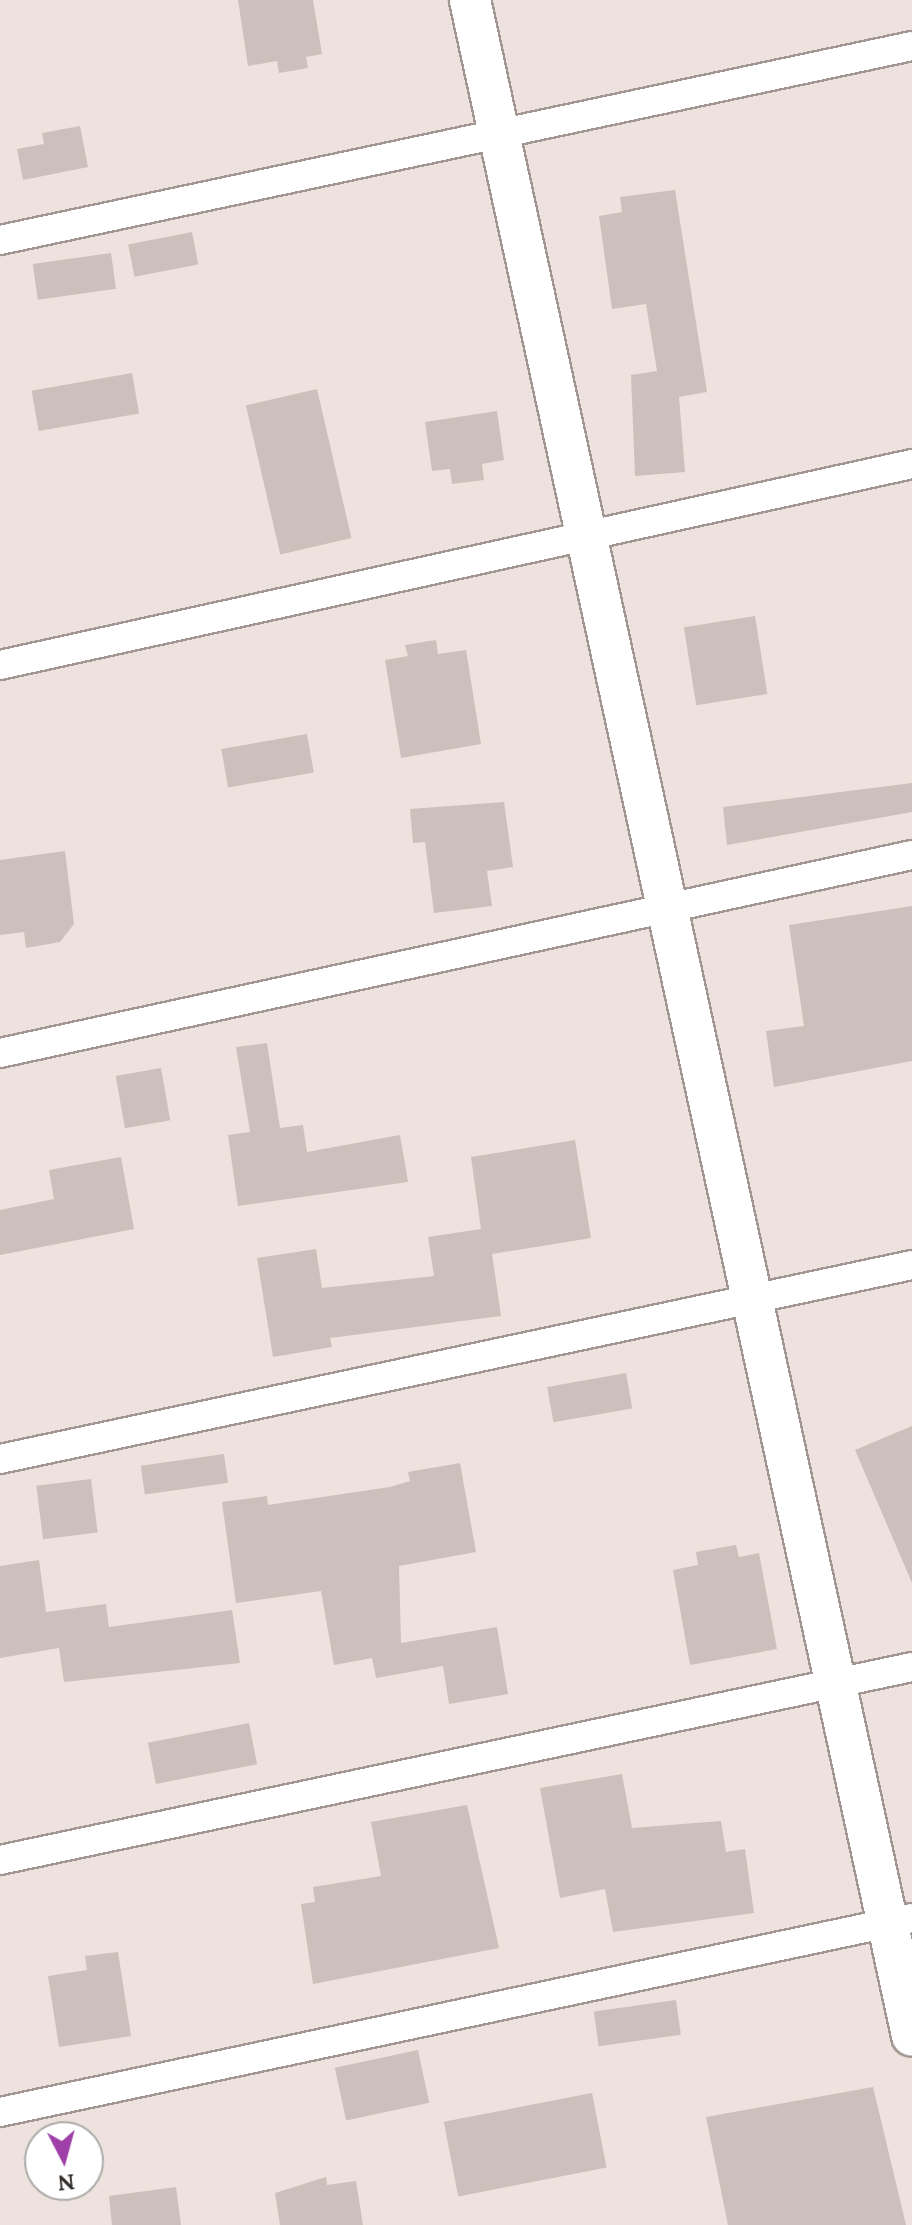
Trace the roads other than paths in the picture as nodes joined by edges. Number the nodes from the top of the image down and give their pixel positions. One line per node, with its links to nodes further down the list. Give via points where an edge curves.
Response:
1 (470, 0): 3 (main road)
2 (912, 46): 3 (street)
3 (500, 133): 4 (street); 6 (main road)
4 (0, 240)
5 (912, 464): 6 (street)
6 (589, 535): 7 (street); 9 (main road)
7 (0, 665)
8 (912, 855): 9 (street)
9 (671, 906): 10 (street); 12 (main road)
10 (0, 1053)
11 (912, 1265): 12 (street)
12 (755, 1299): 13 (street); 15 (main road)
13 (0, 1459)
14 (912, 1667): 15 (street)
15 (837, 1684): 16 (street); 17 (main road)
16 (0, 1860)
17 (900, 1921): 18 (main road); 19 (street)
18 (912, 2036)
19 (0, 2112)

